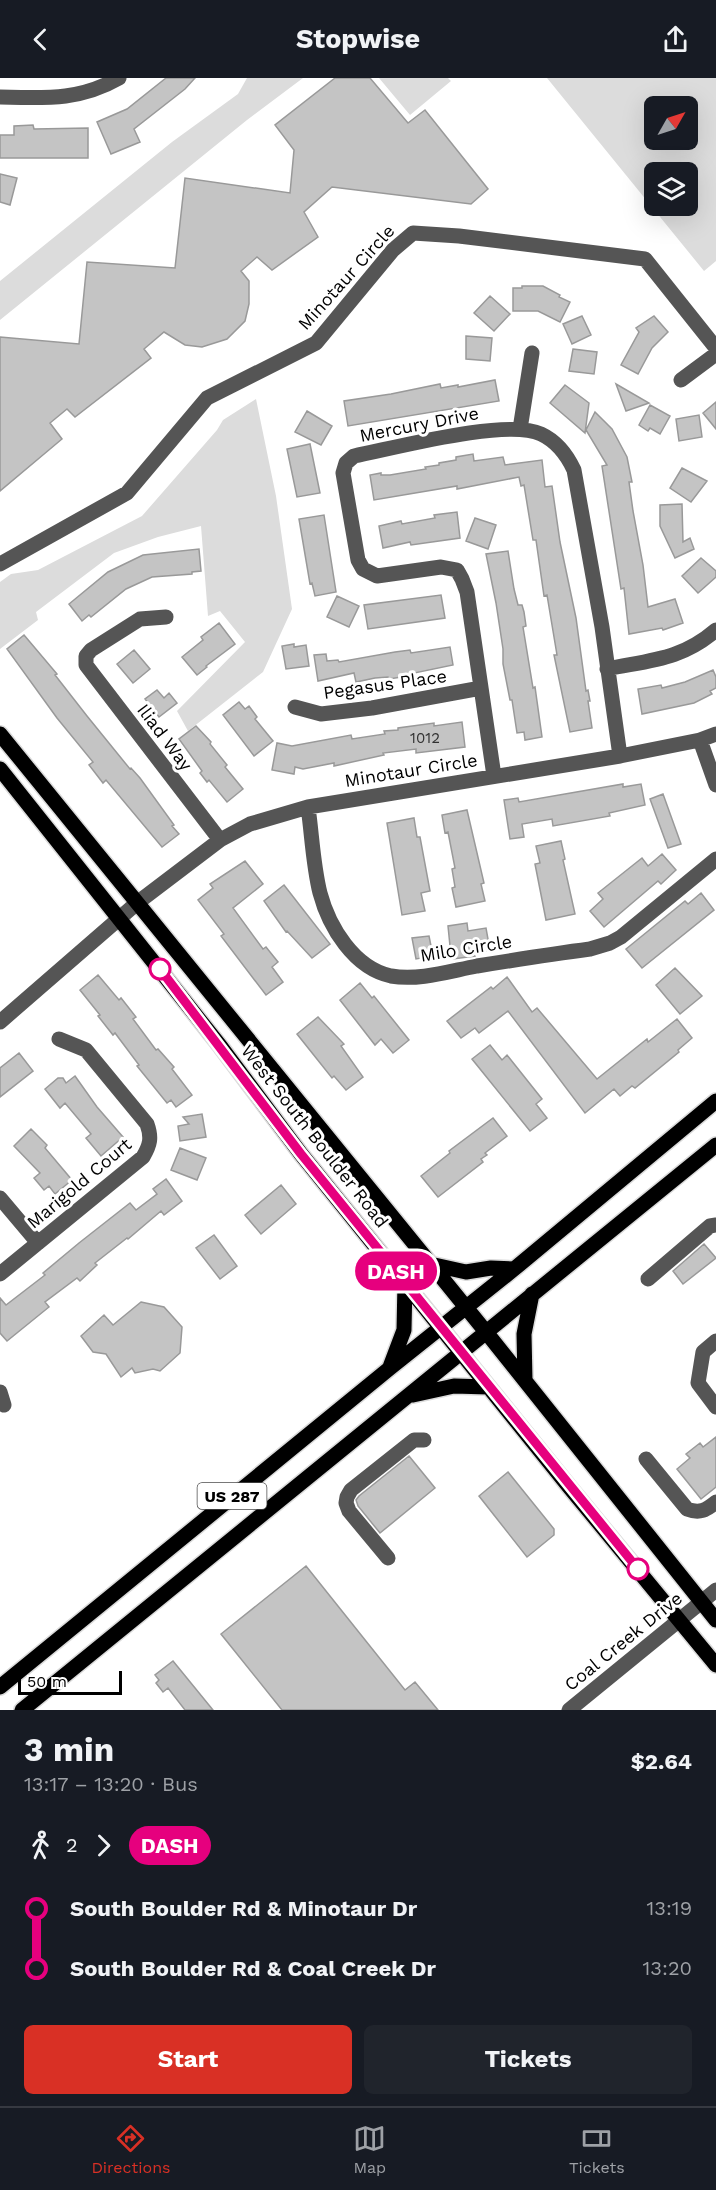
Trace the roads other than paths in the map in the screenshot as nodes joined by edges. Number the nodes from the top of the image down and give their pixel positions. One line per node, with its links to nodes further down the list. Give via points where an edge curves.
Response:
1 (119, 78): 2 (street, via 74,96)
2 (0, 97)
3 (716, 348): 8 (street, Minotaur Circle, via 645,259 413,233 393,250 316,343 207,398 127,493)
4 (532, 353): 7 (street)
5 (716, 354): 6 (street)
6 (681, 380)
7 (520, 429): 11 (street, Mercury Drive, via 540,434 557,445 574,470); 12 (street, Mercury Drive, via 448,437 354,456 343,473 358,560 363,569 376,576 441,567 457,570 467,592)
8 (0, 564)
9 (166, 617): 22 (street, Iliad Way, via 140,619 91,650 86,665)
10 (716, 630): 11 (street, via 677,655)
11 (607, 669): 17 (street, Mercury Drive)
12 (481, 688): 13 (street, Pegasus Place, via 321,714); 19 (street, Mercury Drive)
13 (295, 707)
14 (0, 734): 24 (main road, West South Boulder Road)
15 (716, 734): 16 (street, Minotaur Circle)
16 (700, 740): 17 (street, Minotaur Circle); 20 (street)
17 (620, 756): 19 (street, Minotaur Circle)
18 (0, 770): 25 (main road, West South Boulder Road)
19 (494, 776): 21 (street, Minotaur Circle)
20 (716, 784)
21 (308, 807): 22 (street, Minotaur Circle, via 250,824); 23 (street, Milo Circle, via 320,892 328,916 352,952 390,975 420,976 590,950 610,943)
22 (220, 840): 24 (street, Minotaur Circle)
23 (716, 860)
24 (137, 903): 25 (street, Minotaur Circle); 33 (main road, West South Boulder Road)
25 (120, 919): 26 (street, Minotaur Circle); 37 (main road, West South Boulder Road)
26 (0, 1022)
27 (59, 1039): 32 (street, Marigold Court, via 86,1050 147,1124 152,1137 143,1157)
28 (716, 1101): 34 (main road, US 287)
29 (716, 1145): 38 (main road, US 287)
30 (0, 1198): 32 (street)
31 (716, 1225): 36 (street)
32 (38, 1243): 35 (street, Marigold Court)
33 (430, 1263): 34 (main road, via 466,1272); 39 (main road, West South Boulder Road)
34 (514, 1269): 39 (main road, US 287)
35 (0, 1274)
36 (648, 1279)
37 (405, 1282): 40 (main road, West South Boulder Road); 44 (main road, via 404,1330)
38 (532, 1294): 41 (main road, US 287); 45 (main road, via 524,1334)
39 (466, 1307): 40 (main road, US 287); 41 (main road, West South Boulder Road)
40 (441, 1327): 43 (main road, West South Boulder Road); 44 (main road, US 287)
41 (486, 1332): 43 (main road, US 287); 45 (main road, West South Boulder Road)
42 (716, 1341): 48 (street, via 703,1352 698,1383)
43 (461, 1353): 46 (main road, West South Boulder Road); 47 (main road, US 287)
44 (390, 1368): 58 (main road, US 287)
45 (525, 1380): 54 (main road, West South Boulder Road)
46 (488, 1387): 47 (main road, via 454,1386); 55 (main road, West South Boulder Road)
47 (407, 1396): 59 (main road, US 287)
48 (716, 1407)
49 (424, 1440): 52 (street, via 414,1440 347,1497 349,1511)
50 (646, 1459): 51 (street, via 687,1509 705,1511)
51 (716, 1502)
52 (388, 1558)
53 (716, 1590): 54 (street, Coal Creek Drive)
54 (702, 1602): 55 (street, Coal Creek Drive); 56 (main road, West South Boulder Road)
55 (680, 1620): 57 (main road, West South Boulder Road); 60 (street, Coal Creek Drive)
56 (716, 1620)
57 (716, 1665)
58 (0, 1687)
59 (22, 1710)
60 (570, 1710)

